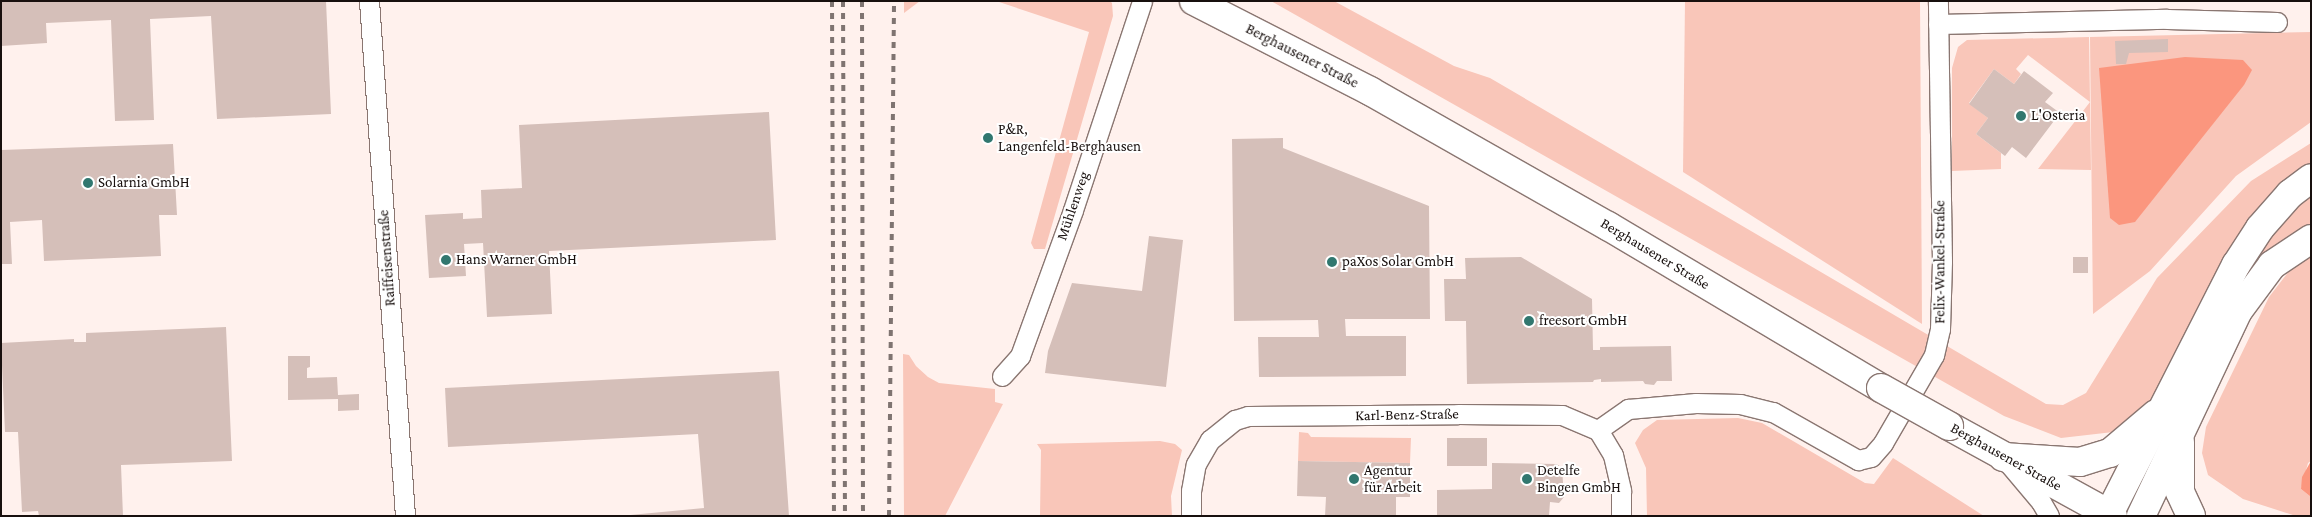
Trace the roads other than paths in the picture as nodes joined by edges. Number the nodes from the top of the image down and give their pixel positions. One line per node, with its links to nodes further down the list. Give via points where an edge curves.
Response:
1 (369, 1): 15 (street, Raiffeisenstraße)
2 (1142, 1): 9 (street, Mühlenweg, via 1073,210 1020,356)
3 (1194, 1): 13 (main road, Berghausener Straße, bridge, via 1370,91)
4 (1938, 1): 6 (street, Felix-Wankel-Straße)
5 (2277, 22): 6 (street, via 2167,19)
6 (1938, 24): 11 (street, Felix-Wankel-Straße, via 1940,330 1934,355 1883,443 1871,457 1858,460 1772,412 1740,404 1696,403 1628,409)
7 (2311, 178): 10 (main road, via 2290,194 2255,235 2236,265)
8 (2311, 239): 12 (main road, via 2272,265 2238,311)
9 (1002, 376)
10 (2165, 406): 13 (main road, via 2110,453 2080,462); 14 (main road)
11 (1598, 430): 16 (street, Karl-Benz-Straße, via 1562,415 1248,416 1235,420 1210,440 1196,464 1191,491); 17 (street, via 1612,455 1621,491)
12 (2180, 432): 19 (main road); 20 (main road, via 2180,492)
13 (2003, 457): 14 (main road, Berghausener Straße); 18 (street)
14 (2110, 515)
15 (405, 516)
16 (1192, 516)
17 (1621, 516)
18 (2049, 516)
19 (2141, 516)
20 (2191, 516)

